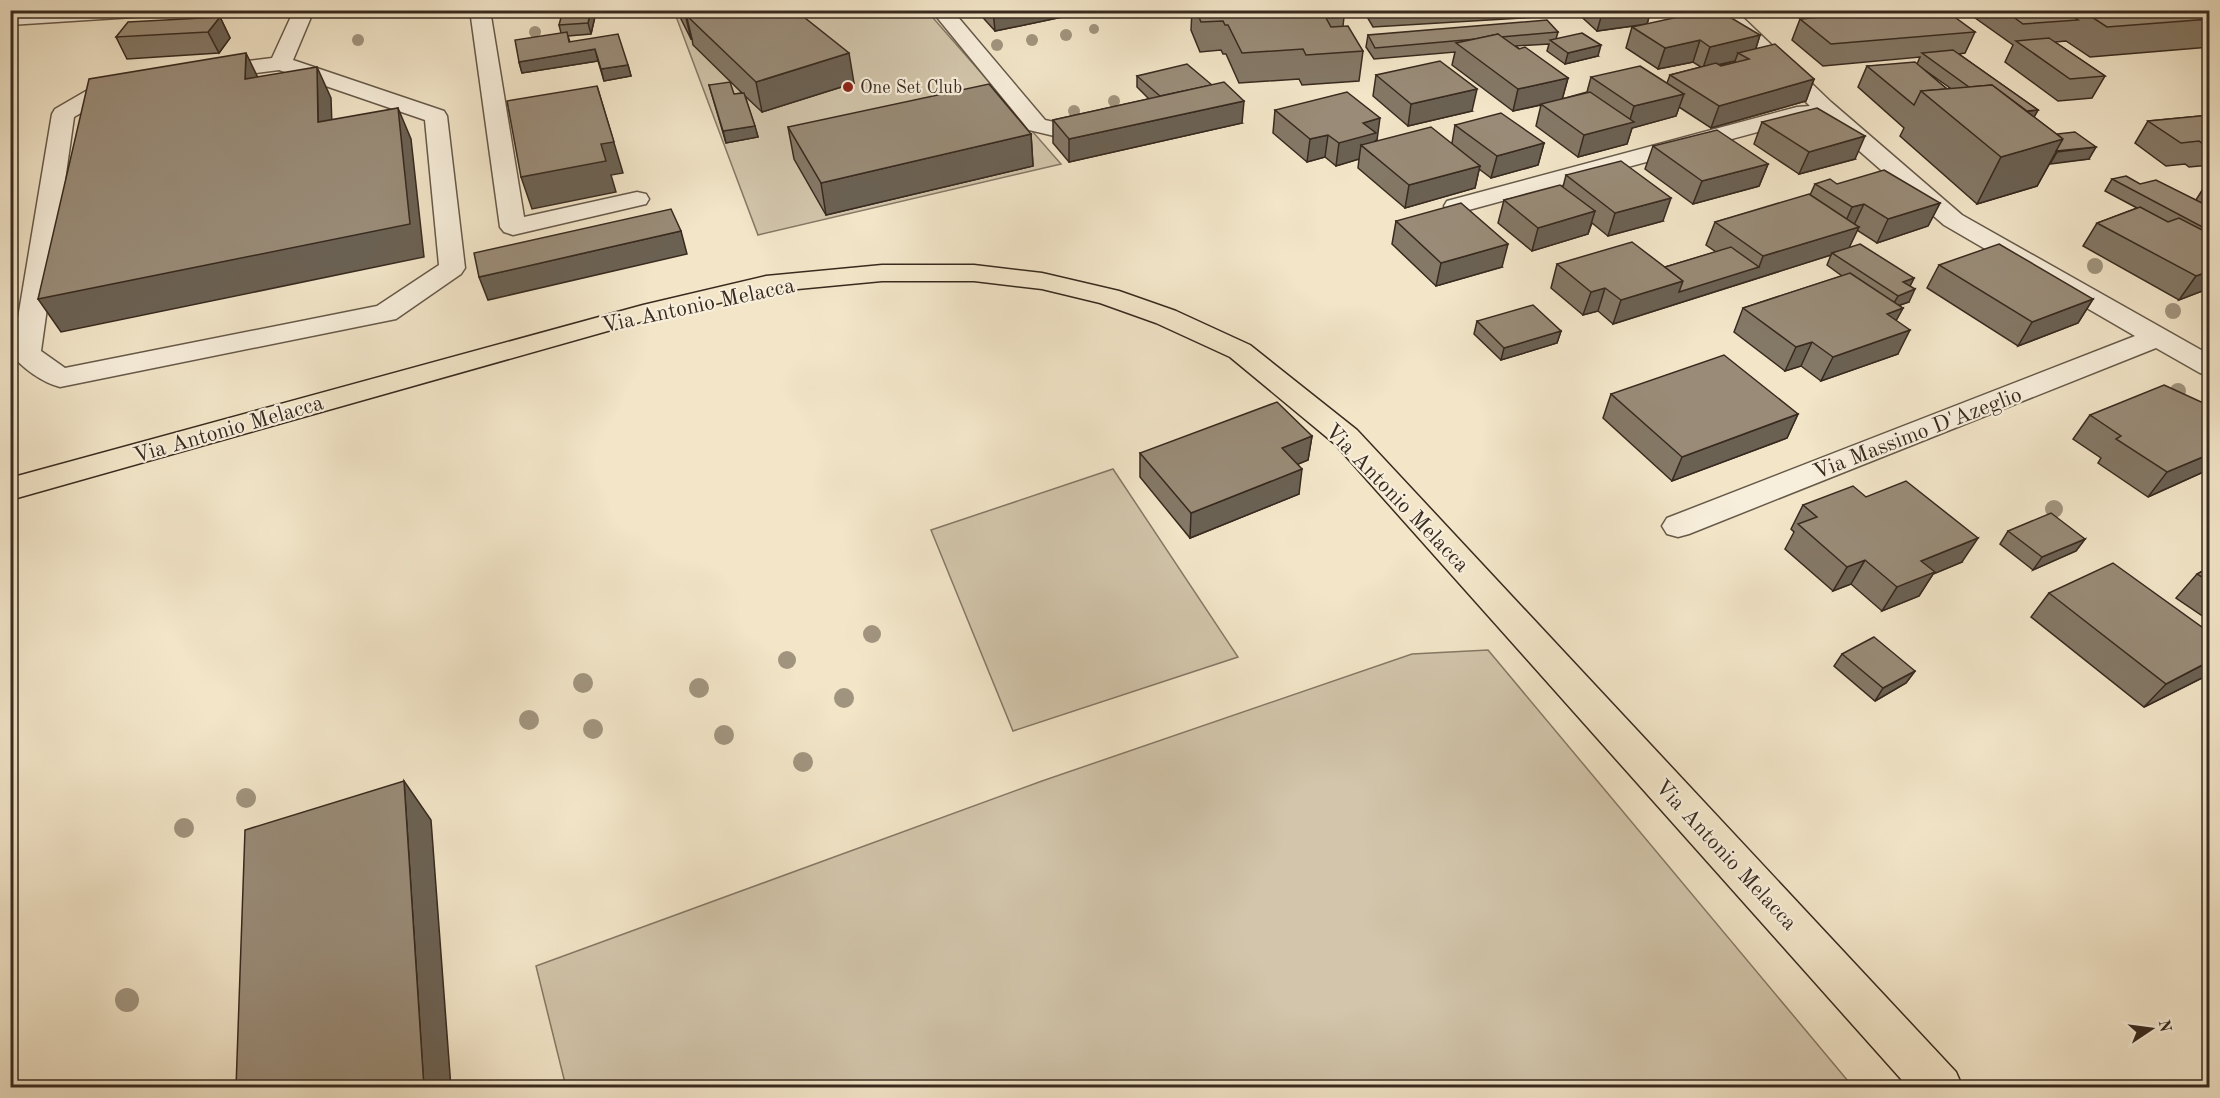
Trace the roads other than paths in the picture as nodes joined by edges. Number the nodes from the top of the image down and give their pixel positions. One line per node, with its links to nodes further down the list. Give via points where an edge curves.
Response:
1 (149, 10): 6 (street)
2 (304, 10): 7 (street)
3 (480, 10): 10 (street, via 513,227)
4 (940, 10): 9 (street, via 1038,126 1063,131)
5 (1723, 10): 8 (street)
6 (10, 19)
7 (281, 63): 7 (street, via 113,85 63,114 26,354 60,378 386,313 452,268 436,116)
8 (1823, 107): 11 (street); 12 (street, via 1953,220)
9 (1118, 120)
10 (637, 200)
11 (1456, 206)
12 (2156, 338): 13 (street); 15 (street, Via Massimo D'Azeglio)
13 (2210, 367)
14 (10, 489): 16 (main road, Via Antonio Melacca, via 643,313 766,284 882,273 974,273 1042,282 1109,297 1166,317 1240,351 1346,437)
15 (1678, 526)
16 (1940, 1088)

